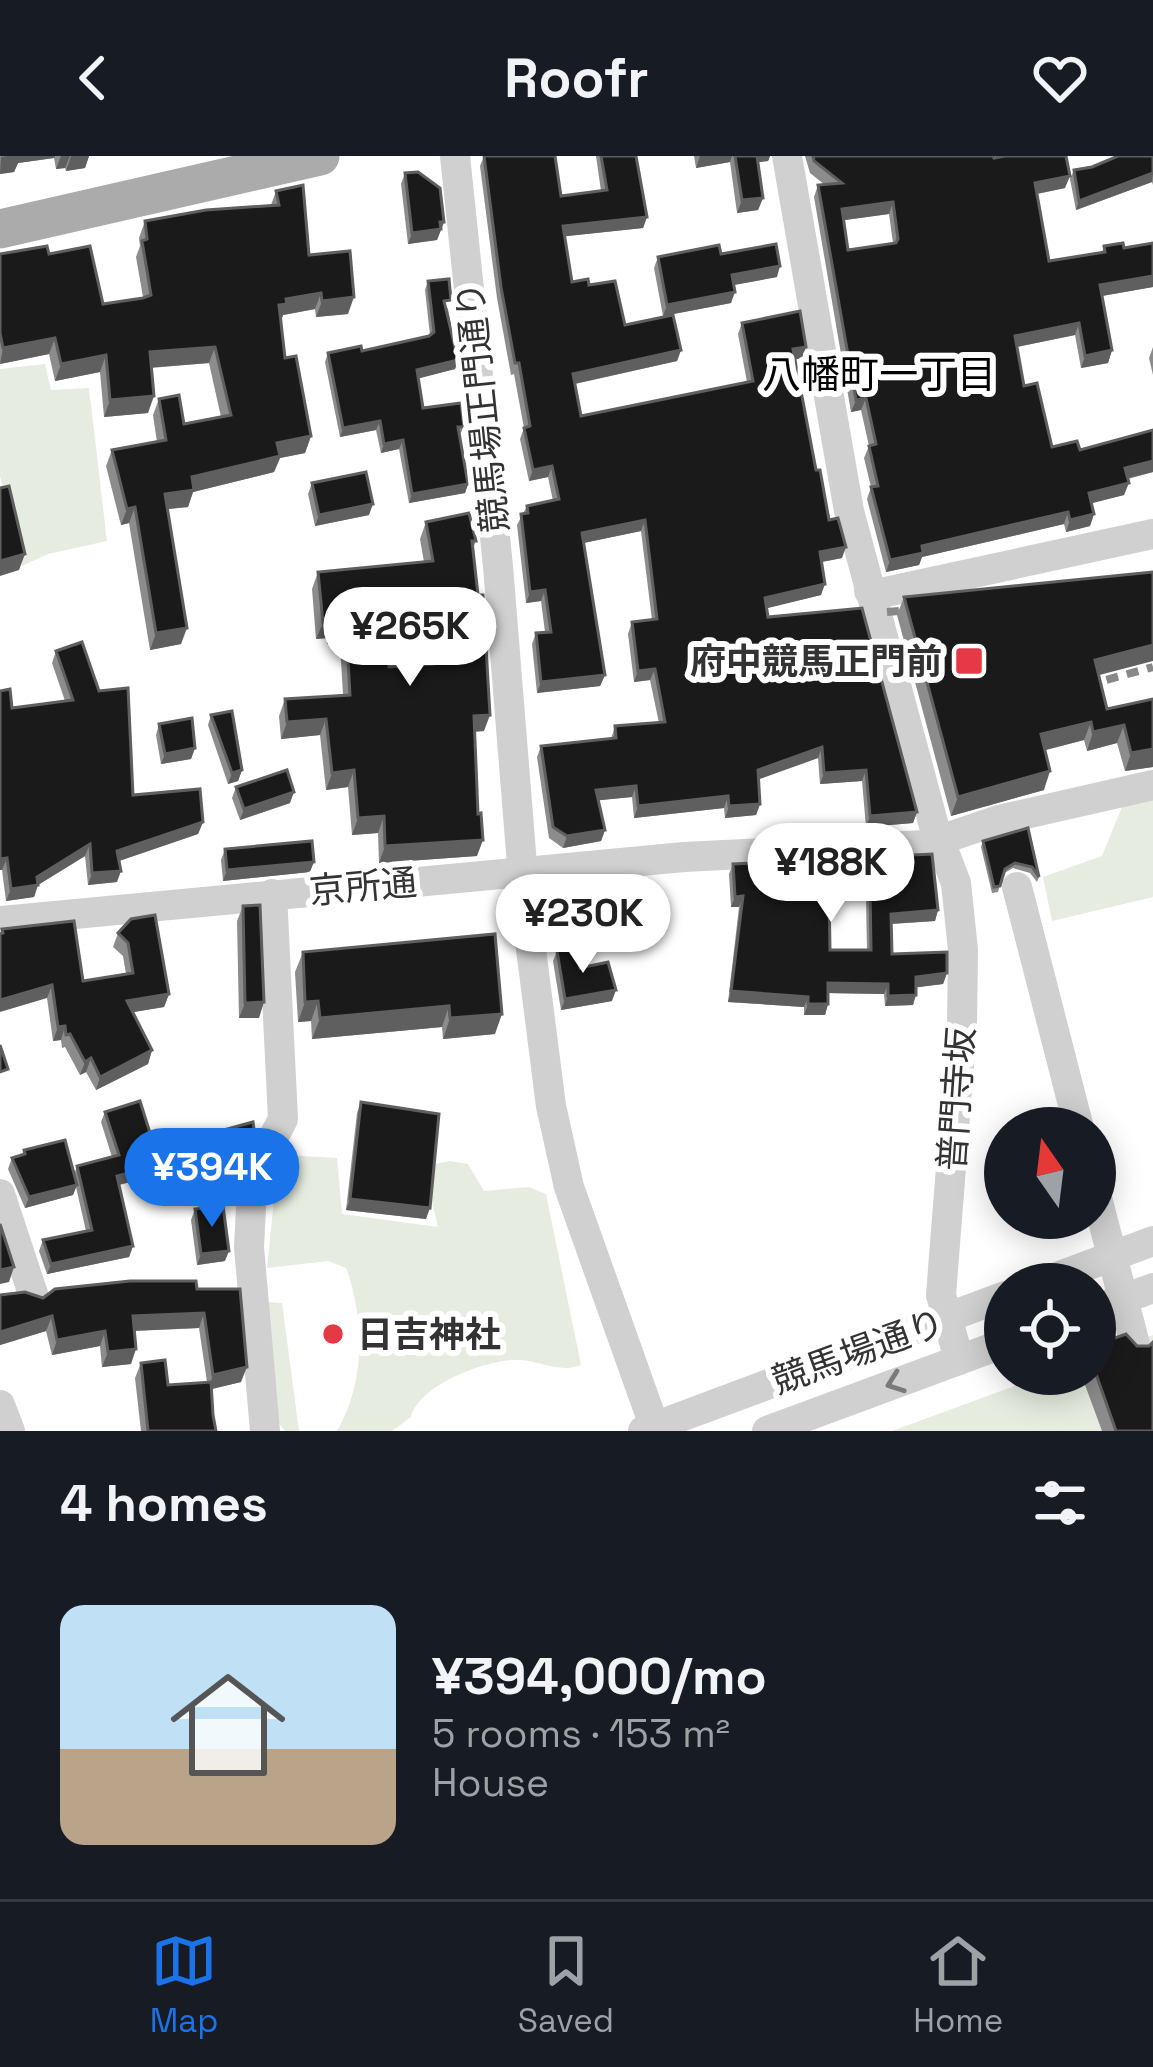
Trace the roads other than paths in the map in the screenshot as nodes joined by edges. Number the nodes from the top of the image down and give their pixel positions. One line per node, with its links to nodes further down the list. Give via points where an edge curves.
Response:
1 (320, 156): 4 (main road)
2 (454, 156): 9 (street, 競馬場正門通り)
3 (788, 156): 6 (street, 普門寺坂)
4 (0, 229)
5 (1153, 534): 6 (street)
6 (869, 591): 8 (street, 普門寺坂)
7 (1153, 785): 8 (street, 京所通)
8 (940, 839): 9 (street, 京所通); 22 (street, 普門寺坂, via 956,883 964,971 941,1295)
9 (523, 871): 11 (street, 京所通); 27 (street, 競馬場正門通り, via 561,1154)
10 (1017, 887): 13 (street)
11 (272, 893): 12 (street, 京所通); 29 (street, via 283,1119 252,1189 249,1247)
12 (0, 921)
13 (1074, 1107)
14 (0, 1194): 19 (street)
15 (1108, 1239): 23 (street, bridge)
16 (1153, 1241): 17 (street)
17 (1094, 1263)
18 (1153, 1288): 20 (street)
19 (33, 1294)
20 (1116, 1301)
21 (984, 1304): 22 (street, 競馬場通り)
22 (947, 1318): 25 (street, 普門寺坂); 27 (street, 競馬場通り)
23 (1136, 1348)
24 (984, 1350): 25 (street, 競馬場通り)
25 (959, 1360): 30 (street, 競馬場通り, one-way to 30)
26 (0, 1406): 28 (street)
27 (651, 1430)
28 (10, 1431)
29 (265, 1431)
30 (766, 1431)

